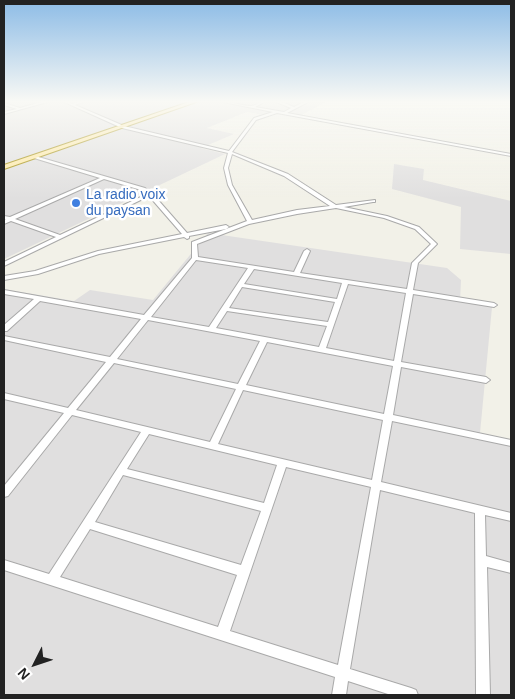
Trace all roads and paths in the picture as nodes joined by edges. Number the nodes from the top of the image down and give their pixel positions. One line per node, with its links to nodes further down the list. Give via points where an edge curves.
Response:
1 (104, 134): 7 (main road)
2 (151, 134): 5 (street)
3 (244, 134): 5 (street)
4 (395, 134): 6 (street)
5 (230, 152): 12 (street, via 286,175); 16 (street, via 226,168 230,185)
6 (511, 155)
7 (35, 157): 8 (main road); 9 (street)
8 (4, 168)
9 (103, 178): 10 (street); 14 (street)
10 (150, 194): 17 (street); 18 (street)
11 (373, 201): 12 (street)
12 (334, 206): 16 (street); 28 (street, via 417,228 434,244 415,263)
13 (4, 217): 14 (street)
14 (11, 219): 15 (street); 17 (street)
15 (4, 222)
16 (250, 222): 18 (street); 19 (street)
17 (61, 236): 22 (street)
18 (185, 236): 19 (street); 25 (street, via 98,253 36,273)
19 (194, 243): 21 (street)
20 (307, 251): 24 (street)
21 (194, 258): 23 (street); 34 (street)
22 (4, 264)
23 (252, 267): 24 (street); 27 (street)
24 (296, 274): 26 (street)
25 (4, 278)
26 (346, 282): 28 (street); 31 (street)
27 (240, 285): 31 (street); 33 (street)
28 (410, 291): 32 (street); 42 (street)
29 (4, 292): 30 (street)
30 (39, 298): 34 (street); 36 (street)
31 (339, 301): 35 (street)
32 (494, 305)
33 (225, 309): 35 (street); 37 (street)
34 (146, 318): 37 (street); 41 (street)
35 (331, 325): 40 (street)
36 (4, 329)
37 (211, 330): 39 (street)
38 (4, 338): 41 (street)
39 (264, 340): 40 (street); 44 (street)
40 (322, 350): 42 (street)
41 (111, 361): 44 (street); 46 (street)
42 (397, 364): 43 (street); 47 (street)
43 (486, 380)
44 (241, 387): 47 (street); 50 (street)
45 (4, 396): 46 (street)
46 (70, 412): 48 (street); 54 (street)
47 (388, 418): 49 (street); 53 (street)
48 (147, 430): 50 (street); 52 (street)
49 (511, 443)
50 (212, 446): 51 (street)
51 (283, 462): 53 (street); 55 (street)
52 (121, 471): 55 (street); 58 (street)
53 (376, 485): 56 (street); 65 (street)
54 (4, 493)
55 (267, 508): 62 (street)
56 (480, 509): 57 (street); 59 (street)
57 (511, 516)
58 (88, 524): 62 (street); 63 (street)
59 (480, 560): 61 (street); 68 (street)
60 (4, 565): 63 (street)
61 (511, 568)
62 (244, 572): 64 (street)
63 (52, 580): 64 (street)
64 (222, 635): 65 (street)
65 (343, 674): 66 (street); 67 (street)
66 (339, 695)
67 (412, 695)
68 (483, 695)

